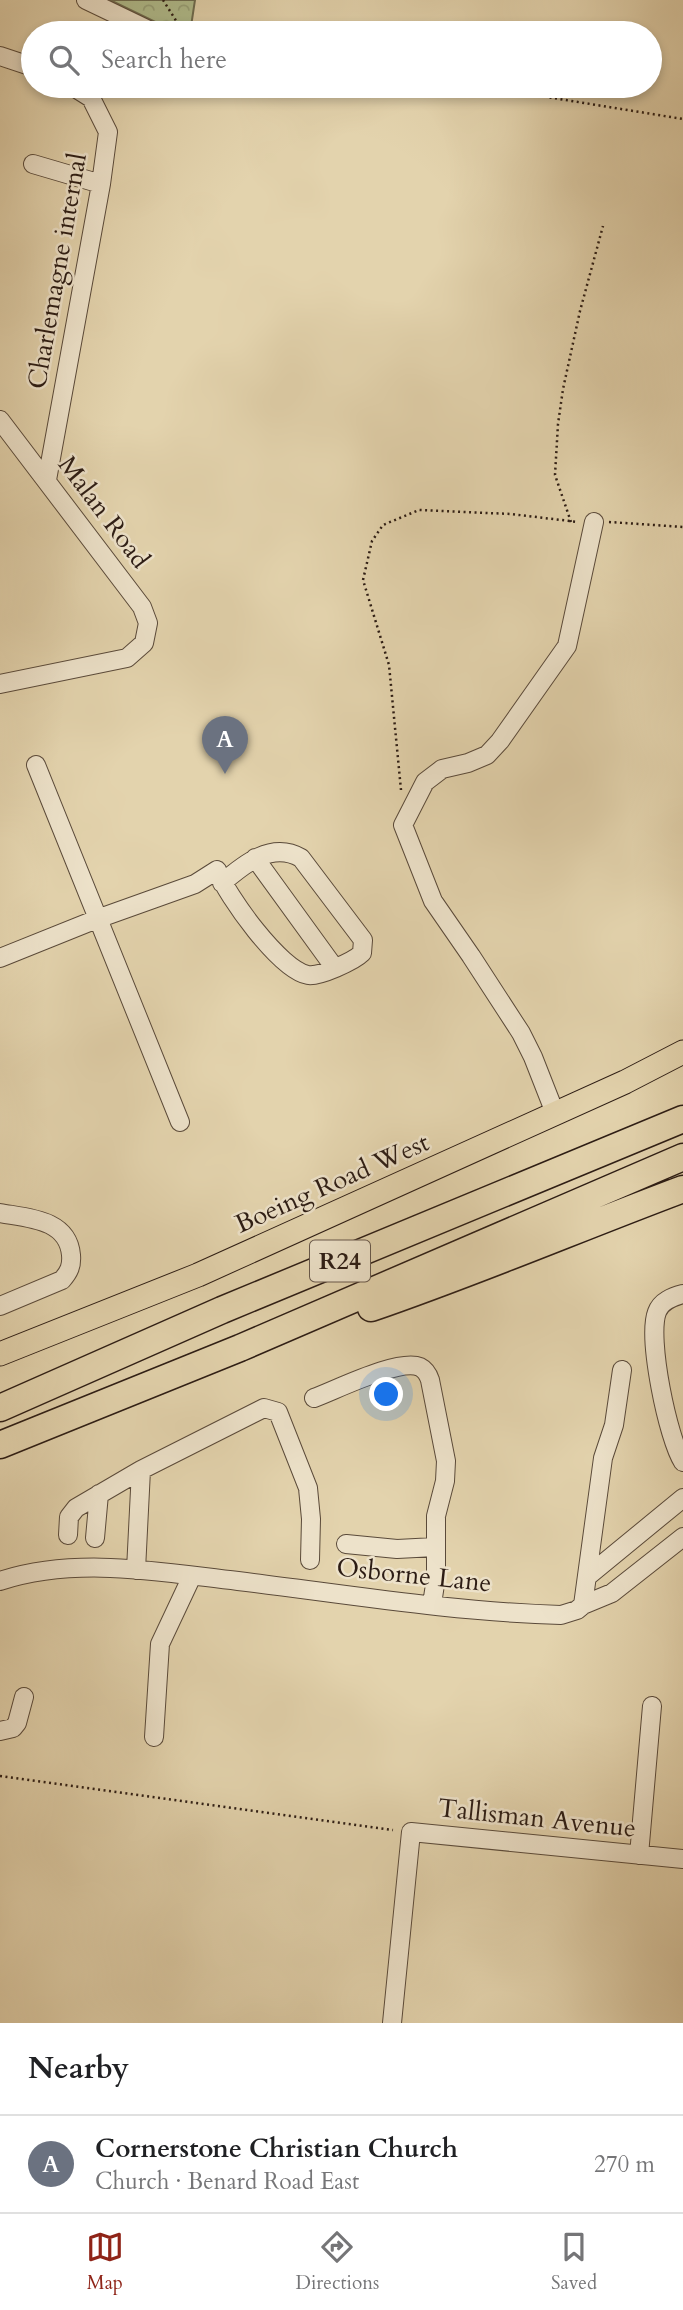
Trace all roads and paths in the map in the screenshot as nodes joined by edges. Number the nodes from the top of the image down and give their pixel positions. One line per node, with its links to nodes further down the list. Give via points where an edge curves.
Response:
1 (86, 0): 3 (street)
2 (163, 0): 4 (path)
3 (130, 21)
4 (177, 21)
5 (0, 56): 6 (street)
6 (21, 63)
7 (91, 98): 11 (street, Charlemagne internal, via 108,132)
8 (553, 98): 9 (path)
9 (683, 119)
10 (33, 163): 11 (street)
11 (101, 184): 14 (street, Charlemagne internal)
12 (603, 226): 15 (path, via 580,311 558,424 555,475)
13 (0, 420): 14 (street, Malan Road)
14 (47, 480): 18 (street, Malan Road, via 142,607 148,623 144,643 127,658)
15 (571, 522): 16 (path); 20 (path, via 419,510 383,525 372,541 363,580 389,664)
16 (594, 522): 17 (path); 20 (street, via 574,621 562,654 500,741 486,755 442,769 425,782)
17 (683, 527)
18 (0, 684)
19 (36, 765): 23 (street)
20 (403, 825): 28 (street, via 433,901 520,1032)
21 (255, 858): 22 (street); 25 (street); 25 (street, via 285,852 301,858 362,940 360,956)
22 (220, 876): 23 (street); 25 (street, via 286,965 310,975)
23 (97, 919): 24 (street); 30 (street)
24 (0, 958)
25 (334, 967)
26 (683, 1052): 28 (main road, Boeing Road West)
27 (683, 1102): 33 (highway)
28 (555, 1113): 40 (main road, Boeing Road West, via 198,1275)
29 (683, 1119): 33 (highway, R24)
30 (180, 1122)
31 (683, 1157): 39 (highway, R24)
32 (683, 1189): 36 (highway)
33 (501, 1195): 44 (highway, R24)
34 (683, 1196): 36 (highway)
35 (0, 1213): 38 (street, via 58,1228 66,1237 71,1261 62,1280)
36 (584, 1226): 39 (highway, via 411,1294)
37 (683, 1294): 47 (street, via 663,1302 657,1310 654,1337 671,1428)
38 (0, 1306)
39 (240, 1348): 43 (highway, R24)
40 (0, 1354)
41 (622, 1370): 59 (street, via 614,1425 603,1458)
42 (314, 1398): 55 (street, via 400,1366 426,1371 446,1461)
43 (97, 1406): 45 (highway, R24); 46 (highway)
44 (0, 1408)
45 (0, 1445)
46 (0, 1455)
47 (683, 1462)
48 (141, 1470): 49 (street); 56 (street, via 271,1408 278,1412 308,1488); 57 (street)
49 (99, 1494): 51 (street, via 72,1512); 53 (street)
50 (683, 1498): 59 (street)
51 (68, 1535)
52 (683, 1537): 62 (street, Osborne Lane, via 612,1593)
53 (96, 1538)
54 (346, 1544): 55 (street)
55 (435, 1547): 61 (street)
56 (310, 1560)
57 (136, 1570): 58 (street, Osborne Lane); 60 (street, Osborne Lane, via 66,1568)
58 (192, 1576): 61 (street, Osborne Lane); 66 (street, via 160,1644)
59 (588, 1576): 62 (street)
60 (0, 1581)
61 (432, 1604): 62 (street, Osborne Lane, via 561,1615)
62 (583, 1605)
63 (24, 1697): 65 (street, via 18,1723)
64 (652, 1706): 69 (street)
65 (0, 1731)
66 (154, 1737)
67 (0, 1776): 68 (path)
68 (411, 1832): 69 (street, Tallisman Avenue); 71 (street, Tallisman Avenue)
69 (639, 1855): 70 (street, Tallisman Avenue)
70 (683, 1859)
71 (392, 2023)

